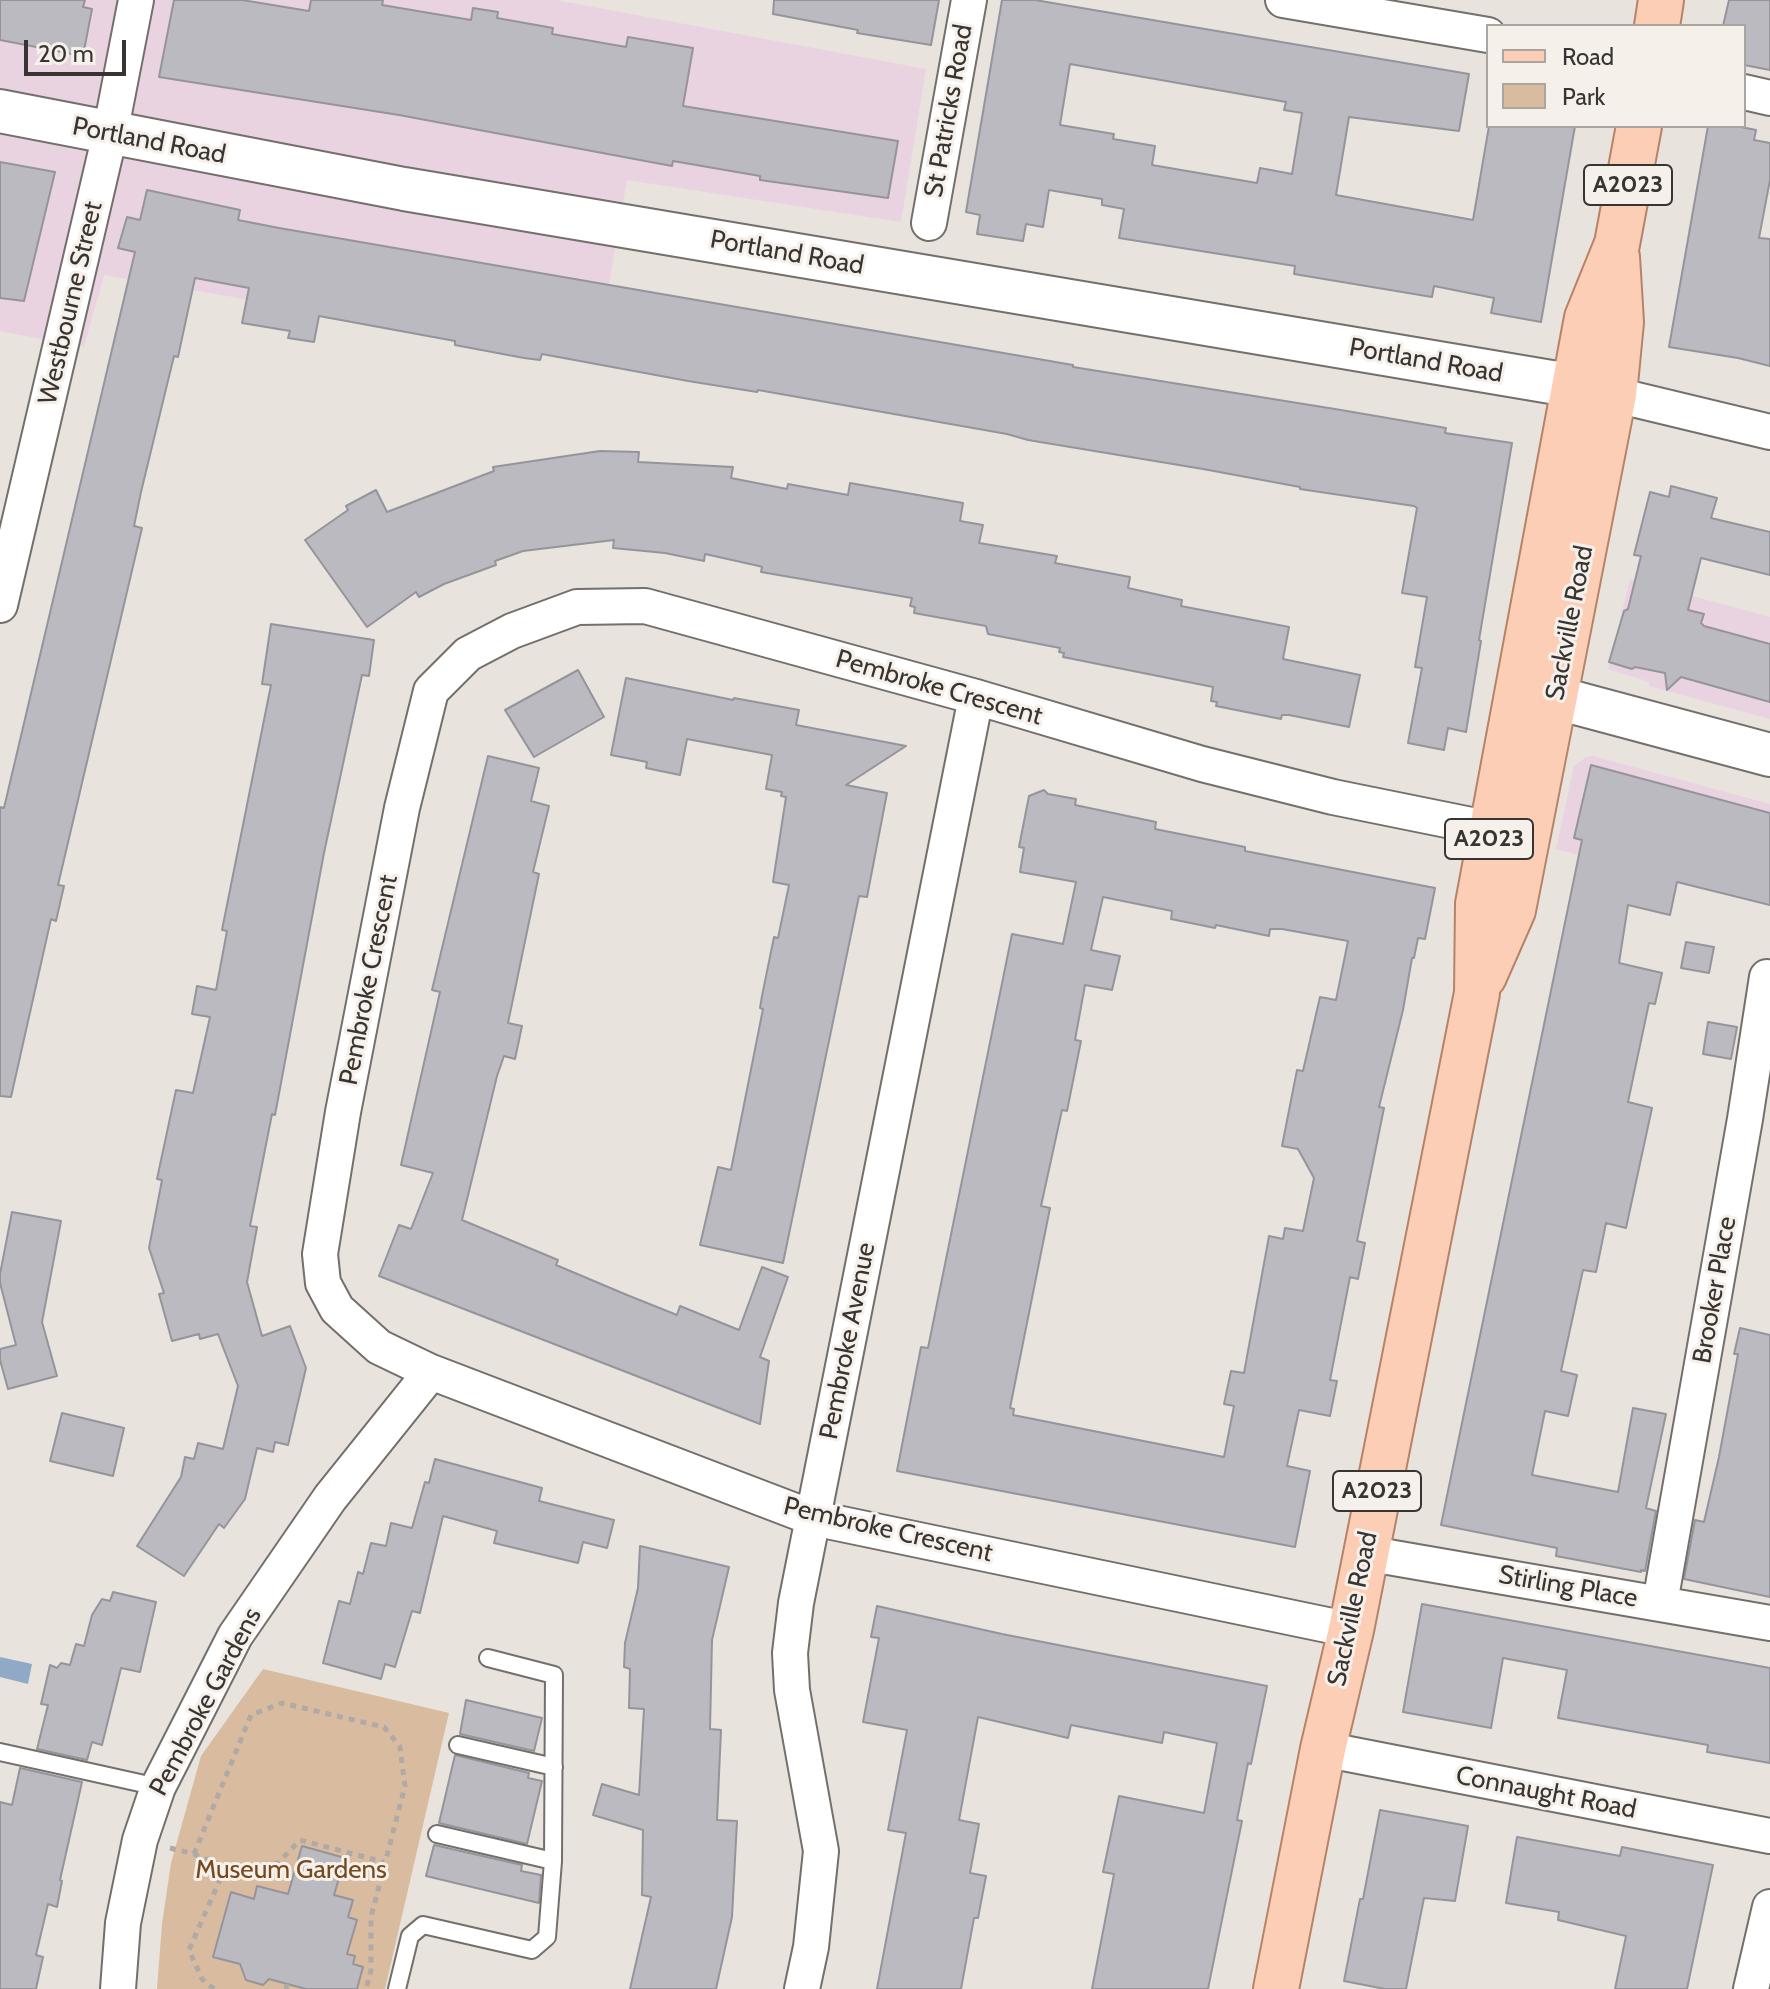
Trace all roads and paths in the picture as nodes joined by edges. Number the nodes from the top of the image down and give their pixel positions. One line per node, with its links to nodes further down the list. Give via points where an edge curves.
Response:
1 (136, 0): 11 (street, Westbourne Street)
2 (969, 0): 12 (street, St Patricks Road)
3 (1283, 0): 6 (street)
4 (1661, 0): 5 (main road)
5 (1657, 24)
6 (1486, 35)
7 (1746, 92): 8 (street)
8 (1770, 98)
9 (0, 111): 11 (street, Portland Road)
10 (1639, 128): 13 (main road, Sackville Road / A2023, via 1617,244 1621,322)
11 (110, 134): 13 (street, Portland Road, via 404,189); 15 (street, Westbourne Street)
12 (929, 223)
13 (1595, 390): 14 (street); 16 (main road, Sackville Road / A2023)
14 (1770, 432)
15 (0, 605)
16 (1538, 692): 18 (street); 19 (main road, Sackville Road / A2023); 21 (main road, Sackville Road / A2023, via 1513,910)
17 (976, 697): 19 (street, Pembroke Crescent, via 1202,764); 22 (street, Pembroke Crescent, via 645,606 577,607 512,631 468,654 431,691 402,808 320,1254 323,1283 337,1309 379,1347); 23 (street, Pembroke Avenue)
18 (1770, 755)
19 (1491, 829): 21 (main road, Sackville Road / A2023, via 1478,904)
20 (1767, 977): 25 (street, Brooker Place)
21 (1477, 993): 24 (main road, Sackville Road / A2023)
22 (431, 1372): 23 (street, Pembroke Crescent); 33 (street, Pembroke Gardens, via 330,1498 235,1636)
23 (813, 1518): 27 (street, Pembroke Crescent); 44 (street, Pembroke Avenue, via 790,1653 821,1851)
24 (1365, 1553): 25 (street, Stirling Place); 27 (main road, Sackville Road / A2023)
25 (1660, 1603): 26 (street, Stirling Place)
26 (1770, 1623)
27 (1351, 1630): 30 (main road, Sackville Road / A2023)
28 (488, 1658): 32 (lane, via 554,1675)
29 (458, 1745): 32 (lane)
30 (1323, 1749): 35 (street, Connaught Road); 45 (main road, Sackville Road / A2023)
31 (0, 1752): 33 (lane)
32 (554, 1767): 36 (lane)
33 (158, 1787): 40 (street, Pembroke Gardens, via 140,1840 123,1923)
34 (437, 1834): 36 (lane)
35 (1770, 1836)
36 (553, 1861): 43 (lane, via 547,1937 532,1950 423,1925 410,1936)
37 (384, 1862): 38 (path, via 300,1840 278,1863); 38 (path, via 405,1786 400,1747 384,1727 282,1703 251,1715 194,1854); 42 (path, via 371,1917)
38 (225, 1868): 41 (path, via 189,1950 202,1979)
39 (1770, 1907): 46 (street)
40 (118, 1989)
41 (214, 1989)
42 (366, 1989)
43 (397, 1989)
44 (802, 1989)
45 (1276, 1989)
46 (1751, 1989)

